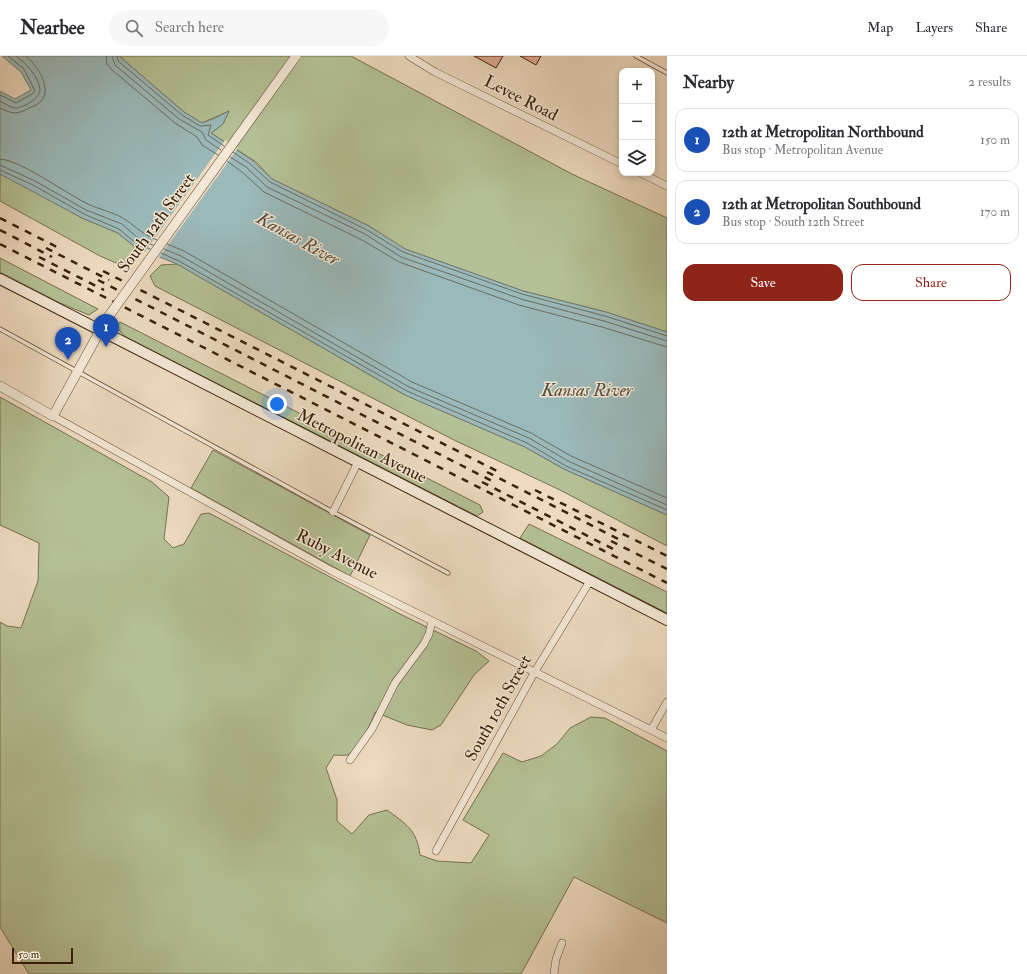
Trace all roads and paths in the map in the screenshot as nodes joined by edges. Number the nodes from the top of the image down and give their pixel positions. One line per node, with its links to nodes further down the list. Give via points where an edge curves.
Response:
1 (296, 56): 10 (street, South 12th Street, bridge)
2 (409, 56): 5 (street, Levee Road, via 436,72)
3 (636, 56): 4 (lane)
4 (667, 73)
5 (619, 163)
6 (646, 176): 7 (street)
7 (667, 186)
8 (0, 279): 10 (main road, Metropolitan Avenue)
9 (0, 329): 11 (lane)
10 (99, 331): 11 (street, South 12th Street); 14 (main road, Metropolitan Avenue)
11 (77, 371): 13 (street, South 12th Street); 15 (lane)
12 (0, 386): 13 (street, Ruby Avenue)
13 (53, 416): 19 (street, Ruby Avenue, via 319,564)
14 (358, 462): 15 (street); 17 (main road, Metropolitan Avenue)
15 (333, 512): 16 (lane)
16 (448, 572)
17 (590, 581): 18 (main road, Metropolitan Avenue); 20 (street, South 10th Street)
18 (667, 620)
19 (432, 621): 20 (street, Ruby Avenue); 24 (street, via 424,644 395,683 372,729)
20 (534, 673): 22 (street, Ruby Avenue); 25 (street, South 10th Street)
21 (667, 702): 22 (street)
22 (651, 730): 23 (street, Ruby Avenue)
23 (667, 738)
24 (350, 760)
25 (436, 851)
26 (562, 943): 27 (street)
27 (554, 974)

